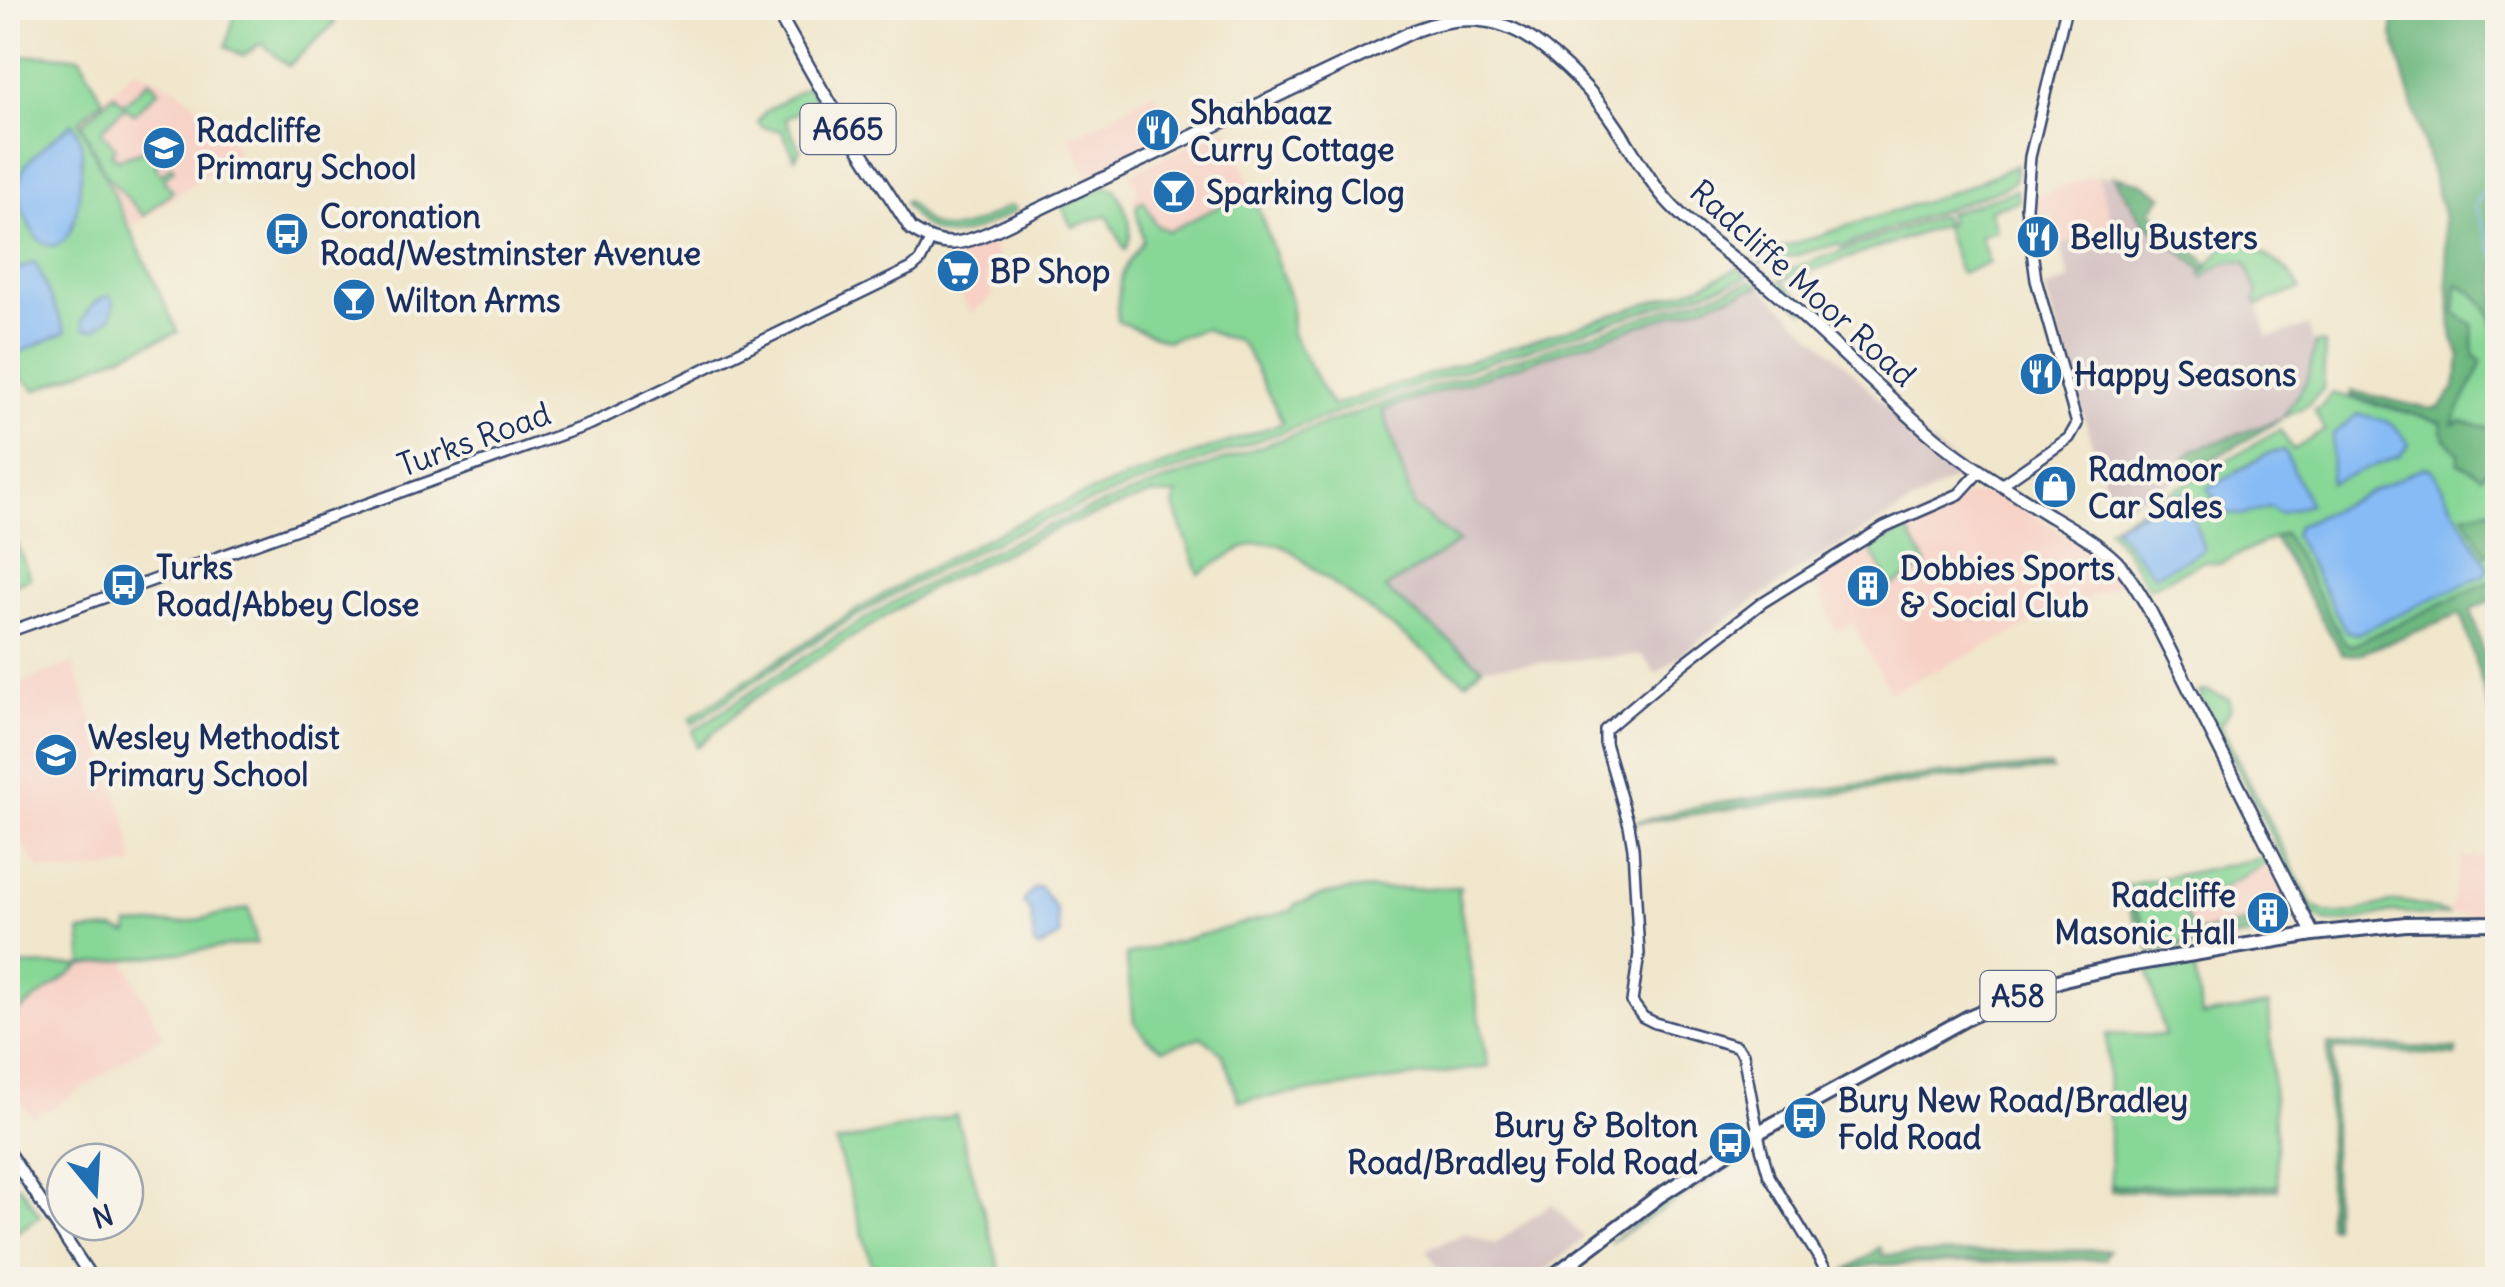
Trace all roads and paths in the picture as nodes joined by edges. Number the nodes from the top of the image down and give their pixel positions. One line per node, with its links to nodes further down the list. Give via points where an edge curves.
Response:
1 (775, 8): 3 (main road, A665, via 900,213)
2 (2066, 8): 5 (street, via 2030,157 2026,207 2036,280 2078,424)
3 (930, 242): 4 (main road, Radcliffe Moor Road, via 980,237 1416,30 1450,19 1496,22 1536,42 1576,78 1688,222); 6 (street, Turks Road, via 912,268 591,424)
4 (1980, 471): 5 (main road, Radcliffe Moor Road); 9 (street, via 1959,494 1872,533 1763,602 1605,730 1633,848 1640,954 1632,1002 1643,1018 1740,1049)
5 (2006, 488): 8 (main road, Radcliffe Moor Road, via 2101,548 2138,589)
6 (8, 632)
7 (2498, 922): 8 (highway, A58)
8 (2313, 934): 9 (highway, A58, via 2116,967 2036,989 1970,1017)
9 (1759, 1132): 12 (highway, A58, via 1659,1196); 13 (street, via 1771,1182)
10 (8, 1152): 11 (main road)
11 (92, 1280)
12 (1548, 1280)
13 (1832, 1280)

